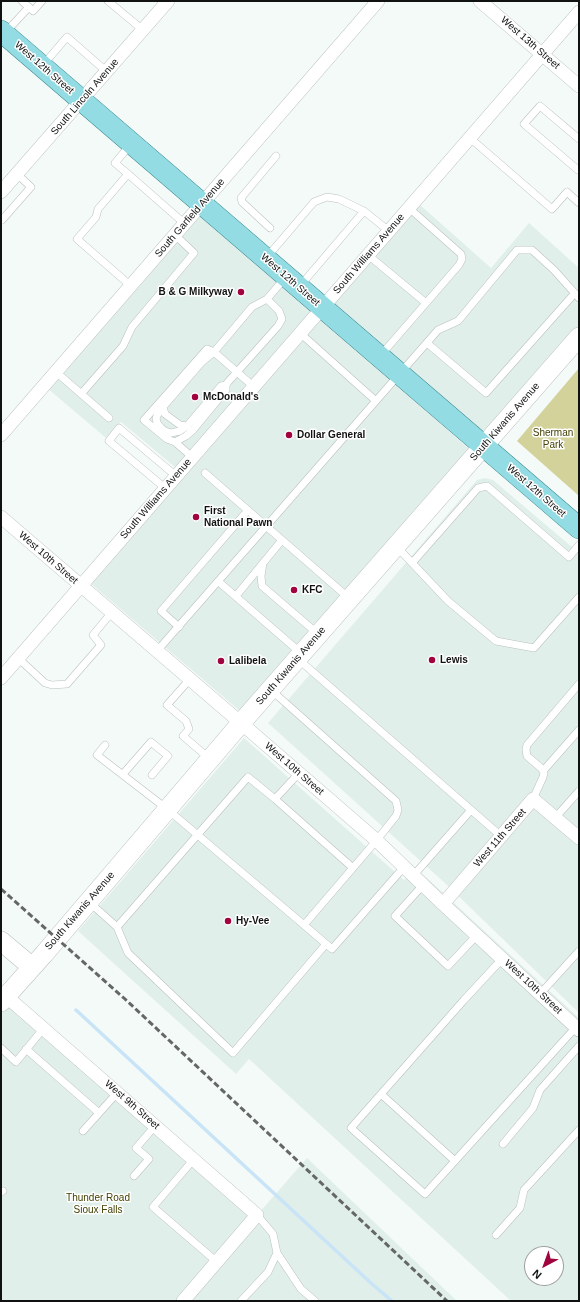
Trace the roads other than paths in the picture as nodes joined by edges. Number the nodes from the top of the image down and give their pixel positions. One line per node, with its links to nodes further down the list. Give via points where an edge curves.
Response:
1 (22, 1): 7 (lane)
2 (42, 1): 7 (lane, via 33,11)
3 (108, 1): 9 (lane)
4 (168, 1): 9 (street, South Lincoln Avenue)
5 (378, 1): 25 (street, South Garfield Avenue)
6 (480, 1): 11 (street, West 13th Street)
7 (29, 7): 10 (lane)
8 (579, 12): 11 (street, South Williams Avenue)
9 (143, 30): 13 (street, South Lincoln Avenue)
10 (3, 33): 12 (main road, West 12th Street)
11 (542, 54): 14 (street, West 13th Street); 16 (street, South Williams Avenue)
12 (42, 66): 13 (lane, via 67,37); 15 (main road, West 12th Street)
13 (107, 72): 15 (street, South Lincoln Avenue)
14 (579, 86)
15 (82, 101): 18 (main road, West 12th Street); 21 (street, South Lincoln Avenue)
16 (470, 138): 24 (lane, via 552,209 567,192); 26 (street, South Williams Avenue)
17 (579, 138): 20 (lane, via 540,106 524,124)
18 (131, 143): 22 (lane, via 115,163); 25 (main road, West 12th Street)
19 (276, 156): 30 (lane, via 240,198)
20 (579, 170)
21 (17, 174): 23 (street, South Lincoln Avenue); 28 (lane, via 31,187 2,220)
22 (128, 174): 29 (lane); 36 (lane, via 77,239)
23 (1, 192)
24 (579, 203)
25 (202, 204): 29 (street, South Garfield Avenue); 34 (main road, West 12th Street)
26 (408, 208): 31 (street, South Williams Avenue); 39 (lane, via 461,254 462,259)
27 (364, 211): 31 (lane); 34 (lane, via 339,199 327,197 314,202); 35 (lane)
28 (1, 218)
29 (185, 224): 32 (street, South Garfield Avenue)
30 (270, 228)
31 (389, 230): 33 (street, South Williams Avenue)
32 (175, 235): 36 (street, South Garfield Avenue); 51 (lane, via 194,253 132,327 124,346)
33 (368, 255): 39 (lane); 40 (street, South Williams Avenue)
34 (265, 259): 35 (main road, West 12th Street)
35 (292, 282): 38 (lane); 40 (main road, West 12th Street)
36 (131, 286): 46 (street, South Garfield Avenue)
37 (577, 296): 43 (lane, via 486,393); 43 (lane, via 532,250 517,250 458,321 438,330)
38 (267, 299): 44 (lane, via 252,307); 47 (lane, via 279,310 282,319)
39 (426, 303): 45 (lane)
40 (322, 308): 41 (street, South Williams Avenue); 45 (main road, West 12th Street)
41 (300, 333): 50 (street, South Williams Avenue); 52 (lane)
42 (579, 337): 58 (main road, South Kiwanis Avenue)
43 (427, 343): 48 (lane)
44 (214, 352): 47 (lane); 53 (lane); 57 (lane, via 207,349 144,420 167,439)
45 (379, 357): 48 (main road, West 12th Street)
46 (56, 372): 51 (lane); 56 (street, South Garfield Avenue)
47 (237, 372): 49 (lane); 50 (lane)
48 (400, 374): 52 (lane); 58 (main road, West 12th Street)
49 (226, 385): 55 (lane, via 221,386); 57 (lane, via 226,390 193,430)
50 (254, 386): 59 (street, South Williams Avenue)
51 (82, 394): 54 (lane)
52 (376, 401): 65 (lane)
53 (163, 407): 55 (lane, via 165,414 175,422); 55 (lane, via 156,418 161,428 171,433)
54 (108, 418)
55 (187, 426)
56 (1, 435)
57 (175, 442): 59 (lane)
58 (483, 446): 66 (main road, West 12th Street); 69 (main road, South Kiwanis Avenue)
59 (192, 457): 61 (street, South Williams Avenue)
60 (205, 473): 63 (lane)
61 (176, 476): 62 (street, South Williams Avenue); 62 (lane, via 119,428 109,440)
62 (165, 488): 73 (street, South Williams Avenue)
63 (248, 510): 65 (lane); 78 (lane, via 161,611)
64 (1, 517): 73 (street, West 10th Street)
65 (267, 527): 67 (lane); 72 (lane)
66 (579, 528)
67 (282, 540): 70 (lane); 76 (lane)
68 (579, 545): 71 (lane, via 569,557 487,486 478,488)
69 (396, 546): 71 (lane); 76 (main road, South Kiwanis Avenue)
70 (263, 562): 74 (lane); 79 (lane, via 262,586)
71 (412, 563): 75 (lane, via 448,601 496,641 534,648)
72 (219, 582): 74 (lane); 78 (lane)
73 (81, 585): 77 (street, West 10th Street); 82 (street, South Williams Avenue)
74 (236, 596): 81 (lane)
75 (579, 597)
76 (350, 599): 79 (main road, South Kiwanis Avenue)
77 (112, 612): 80 (street, West 10th Street); 82 (lane, via 93,635 101,645 67,684 45,683)
78 (179, 626): 80 (lane)
79 (318, 635): 81 (main road, South Kiwanis Avenue)
80 (158, 651): 84 (street, West 10th Street)
81 (300, 656): 86 (main road, South Kiwanis Avenue); 99 (lane)
82 (18, 658): 83 (street, South Williams Avenue)
83 (1, 678)
84 (190, 679): 87 (street, West 10th Street); 90 (lane, via 167,704 186,721 189,729 183,736)
85 (579, 684): 91 (lane, via 527,745 527,756)
86 (270, 690): 87 (main road, South Kiwanis Avenue); 104 (lane, via 396,801 396,816)
87 (241, 723): 90 (main road, South Kiwanis Avenue); 92 (street, West 10th Street)
88 (579, 730): 91 (lane)
89 (105, 745): 93 (lane, via 97,755)
90 (210, 760): 98 (main road, South Kiwanis Avenue)
91 (543, 771): 97 (lane, via 544,777)
92 (298, 773): 96 (lane); 104 (street, West 10th Street)
93 (123, 774): 94 (lane, via 151,742 168,756); 98 (lane)
94 (152, 775)
95 (579, 791): 100 (lane)
96 (275, 799): 101 (lane, via 248,777); 105 (lane)
97 (533, 799): 100 (street, West 11th Street); 102 (street, West 11th Street)
98 (168, 810): 101 (lane); 108 (main road, South Kiwanis Avenue)
99 (472, 810): 102 (lane); 106 (lane)
100 (555, 818): 103 (street, West 11th Street)
101 (198, 835): 110 (lane); 111 (lane)
102 (501, 836): 109 (street, West 11th Street)
103 (579, 838)
104 (376, 841): 105 (lane); 106 (street, West 10th Street)
105 (353, 868): 110 (lane)
106 (409, 872): 107 (street, West 10th Street); 114 (lane, via 332,949)
107 (423, 886): 109 (street, West 10th Street); 112 (lane, via 395,916 448,966)
108 (88, 902): 111 (lane); 117 (main road, South Kiwanis Avenue)
109 (443, 904): 112 (street, West 10th Street)
110 (304, 925): 114 (lane)
111 (117, 927): 114 (lane, via 128,953 233,1053)
112 (477, 935): 116 (street, West 10th Street)
113 (1, 941): 117 (main road)
114 (326, 944)
115 (579, 950): 118 (lane)
116 (502, 959): 118 (street, West 10th Street); 126 (lane)
117 (32, 967): 119 (main road, South Kiwanis Avenue)
118 (540, 994): 120 (street, West 10th Street)
119 (3, 999): 121 (street, West 9th Street)
120 (578, 1028): 133 (lane)
121 (43, 1029): 124 (lane); 125 (street, West 9th Street)
122 (579, 1046): 131 (lane, via 540,1090 533,1108)
123 (1, 1048): 124 (lane, via 16,1062)
124 (26, 1049): 127 (lane)
125 (117, 1092): 127 (lane); 128 (street, West 9th Street)
126 (381, 1094): 133 (lane); 133 (lane, via 350,1128 425,1194)
127 (99, 1113): 130 (lane)
128 (155, 1126): 132 (street, West 9th Street); 134 (lane, via 136,1148 149,1159)
129 (579, 1130): 136 (lane, via 524,1190 520,1208)
130 (83, 1132)
131 (503, 1144)
132 (194, 1159): 135 (street, West 9th Street); 138 (lane, via 153,1207)
133 (455, 1161)
134 (134, 1176)
135 (257, 1214): 137 (lane, via 273,1234); 138 (street)
136 (496, 1235)
137 (277, 1253): 140 (lane, via 268,1272); 141 (lane, via 301,1290)
138 (217, 1262): 139 (street)
139 (183, 1301)
140 (241, 1301)
141 (315, 1301)

